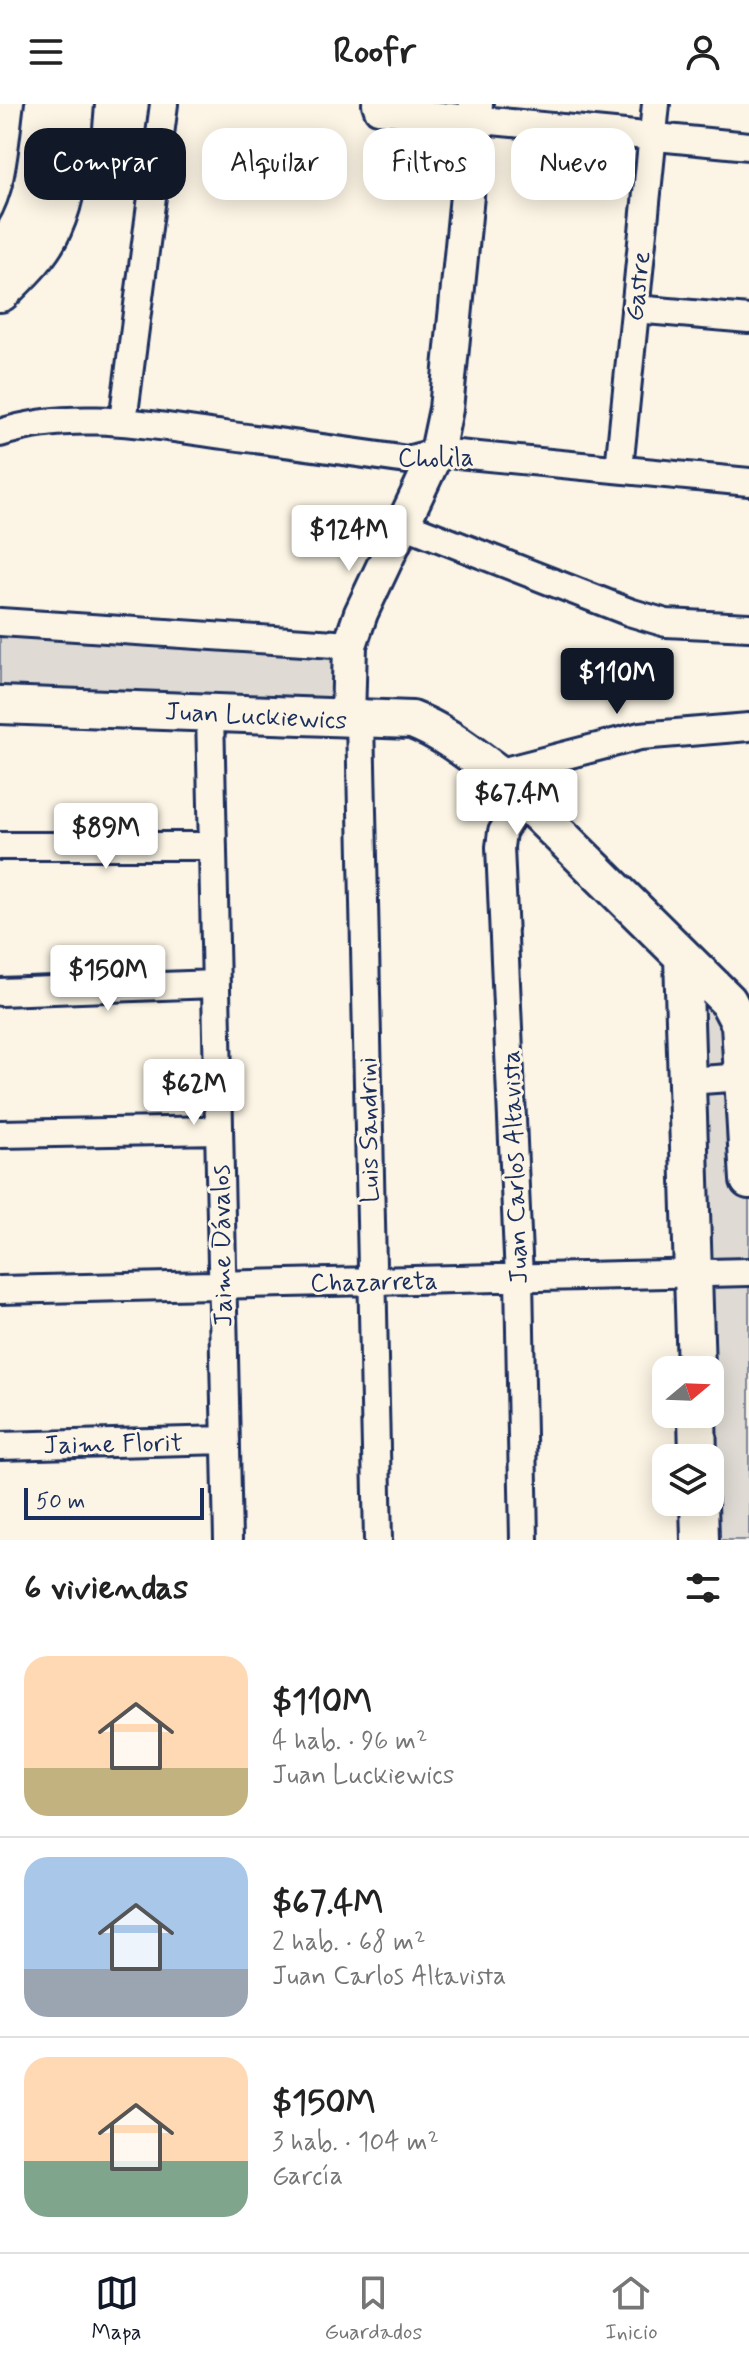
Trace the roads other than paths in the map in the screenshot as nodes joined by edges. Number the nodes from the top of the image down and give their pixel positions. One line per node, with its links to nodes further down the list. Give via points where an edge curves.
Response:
1 (46, 104): 9 (main road, via 27,213)
2 (73, 104): 10 (main road, via 65,188 51,229)
3 (164, 104): 13 (street)
4 (656, 104): 7 (street, Gastre)
5 (377, 107): 6 (street)
6 (476, 111): 7 (street); 15 (street, via 446,409)
7 (653, 137): 8 (street); 11 (street, Gastre)
8 (749, 146)
9 (0, 254)
10 (0, 291)
11 (635, 309): 12 (street); 16 (street, Gastre)
12 (749, 319)
13 (123, 421): 14 (street, Cholila, via 58,420); 15 (street, Cholila, via 407,460)
14 (0, 433)
15 (437, 452): 16 (street, Cholila); 18 (street)
16 (619, 469): 17 (street, Cholila)
17 (749, 482)
18 (403, 524): 20 (street, via 629,612 666,623); 21 (street)
19 (0, 622): 21 (street)
20 (749, 627)
21 (350, 645): 24 (street)
22 (0, 705): 23 (main road, Juan Luckiewics)
23 (210, 713): 24 (main road, Juan Luckiewics); 29 (street, Jaime Dávalos)
24 (354, 720): 26 (main road, Juan Luckiewics, via 412,720); 41 (street, Luis Sandrini)
25 (749, 727): 26 (street, via 640,736)
26 (497, 773): 27 (main road, Juan Luckiewics)
27 (522, 800): 30 (main road, Juan Luckiewics); 40 (street, Juan Carlos Altavista, via 502,832 500,847)
28 (0, 846): 29 (street)
29 (212, 846): 31 (street, Jaime Dávalos)
30 (683, 957): 33 (main road, Juan Luckiewics, via 728,1001 740,1024); 34 (main road)
31 (215, 984): 32 (street); 35 (street, Jaime Dávalos)
32 (0, 992)
33 (744, 1077): 34 (street); 37 (main road, Juan Luckiewics)
34 (687, 1081): 39 (main road)
35 (219, 1130): 36 (street); 42 (street, Jaime Dávalos)
36 (0, 1134)
37 (749, 1180)
38 (749, 1272): 39 (street, Chazarreta)
39 (693, 1274): 40 (street, Chazarreta); 44 (main road)
40 (519, 1278): 41 (street, Chazarreta); 50 (street, Juan Carlos Altavista)
41 (370, 1280): 42 (street, Chazarreta); 49 (street, Luis Sandrini)
42 (222, 1285): 43 (street, Chazarreta); 45 (street, Jaime Dávalos)
43 (0, 1290)
44 (696, 1356)
45 (226, 1440): 46 (street, Jaime Florit); 48 (street, Jaime Dávalos)
46 (0, 1446)
47 (699, 1516): 51 (main road)
48 (228, 1540)
49 (378, 1540)
50 (524, 1540)
51 (700, 1540)

